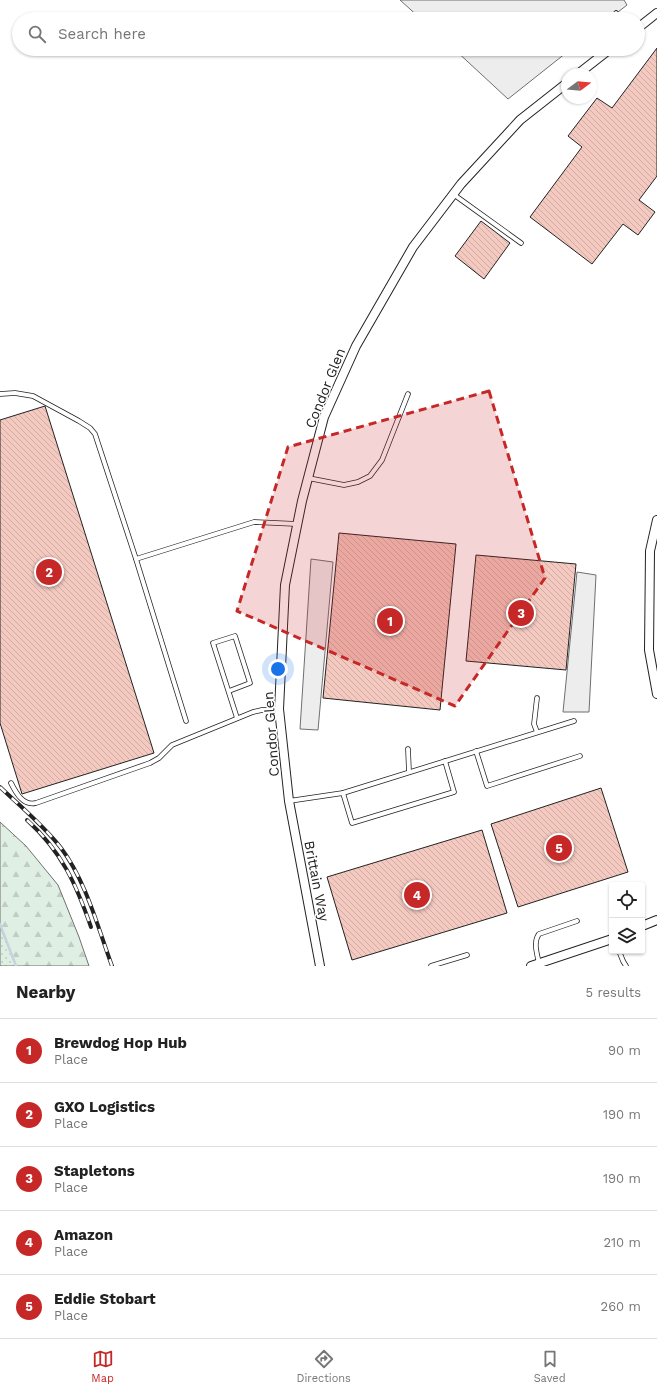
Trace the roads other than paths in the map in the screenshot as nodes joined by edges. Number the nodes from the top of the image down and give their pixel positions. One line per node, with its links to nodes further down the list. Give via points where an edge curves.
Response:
1 (657, 13): 2 (street)
2 (645, 22)
3 (601, 56): 4 (street)
4 (586, 68)
5 (561, 87): 6 (street, Condor Glen, via 520,120)
6 (453, 194): 7 (lane); 10 (street, Condor Glen, via 413,247 356,346 324,417)
7 (521, 243)
8 (0, 394): 13 (lane, via 33,396 79,420 95,434)
9 (408, 394): 10 (lane, via 382,460 370,476 344,485)
10 (308, 478): 12 (street, Condor Glen)
11 (657, 520): 15 (street, via 650,551 650,650)
12 (297, 524): 13 (lane, via 254,522); 17 (street, Condor Glen, via 285,585)
13 (136, 559): 19 (lane)
14 (228, 691): 14 (lane, via 250,683 235,636 213,643); 18 (lane)
15 (657, 694)
16 (537, 698): 21 (lane, via 534,724)
17 (279, 709): 18 (lane, via 262,710); 29 (street, Condor Glen)
18 (237, 718): 27 (lane, via 172,745 160,758 150,763 36,804 25,802)
19 (186, 721)
20 (574, 721): 21 (lane)
21 (537, 732): 23 (lane)
22 (408, 749): 26 (lane)
23 (476, 751): 24 (lane, via 487,786); 25 (lane)
24 (580, 756)
25 (445, 761): 26 (lane); 28 (lane, via 454,792 352,823)
26 (409, 772): 28 (lane)
27 (11, 783)
28 (343, 793): 29 (lane)
29 (289, 801): 37 (street, Brittain Way)
30 (577, 920): 36 (lane, via 539,934 536,950)
31 (657, 920): 32 (street)
32 (645, 925)
33 (609, 940): 36 (street)
34 (621, 954): 40 (lane)
35 (467, 955): 38 (lane)
36 (540, 963): 39 (street)
37 (320, 966)
38 (432, 966)
39 (531, 966)
40 (626, 966)

